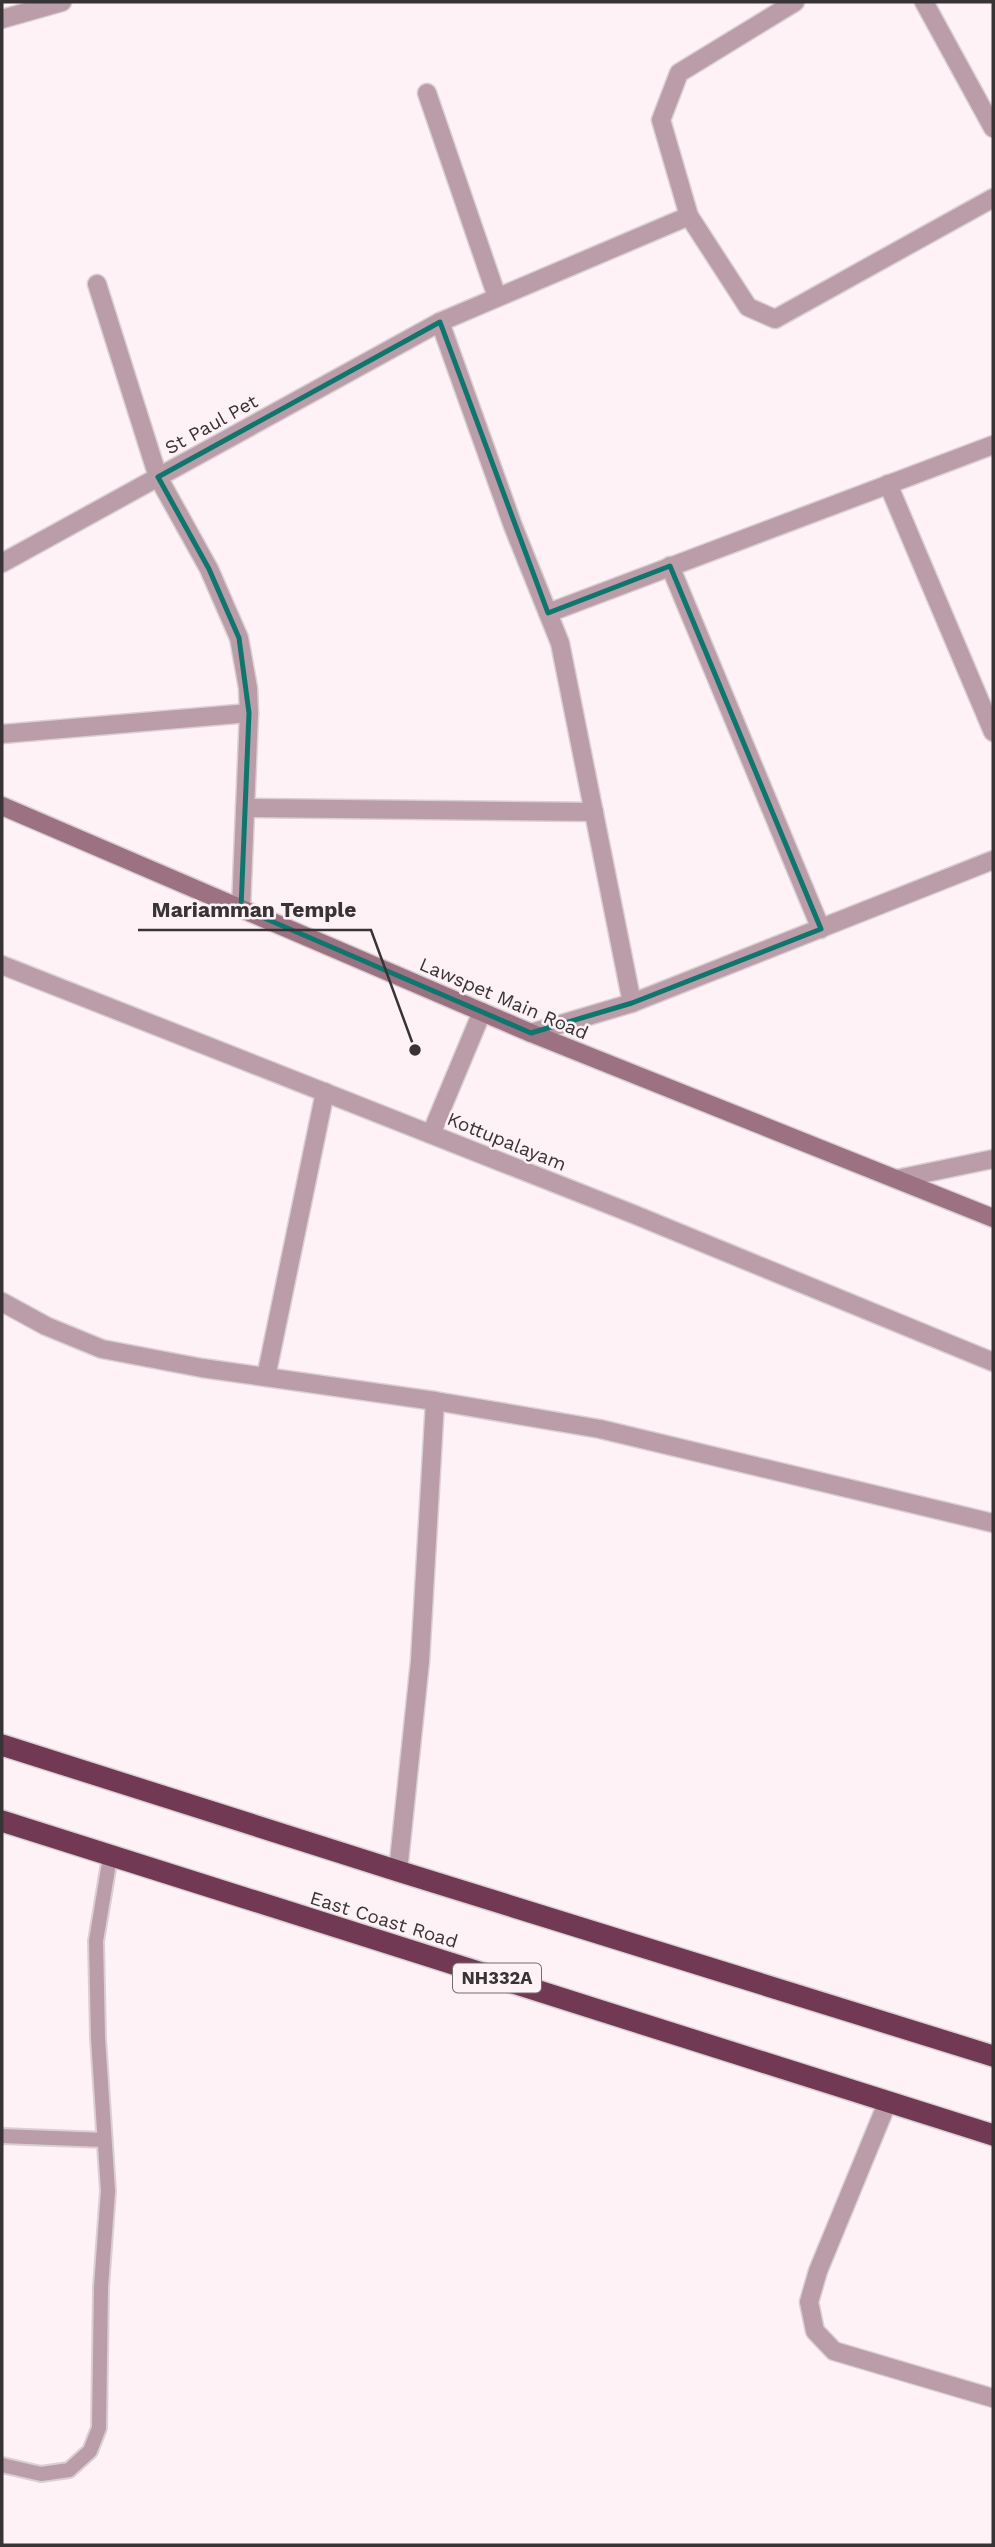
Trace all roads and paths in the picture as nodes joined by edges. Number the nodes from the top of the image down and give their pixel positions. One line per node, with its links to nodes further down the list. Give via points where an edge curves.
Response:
1 (62, 2): 4 (street)
2 (795, 2): 8 (street, via 679,73 661,120)
3 (924, 2): 6 (street)
4 (2, 19)
5 (427, 93): 10 (street)
6 (993, 128)
7 (993, 198): 8 (street, via 775,319 748,307)
8 (689, 216): 10 (street, St Paul Pet)
9 (97, 284): 13 (street)
10 (497, 297): 11 (street, St Paul Pet)
11 (440, 322): 13 (street, St Paul Pet); 17 (street)
12 (993, 445): 14 (street)
13 (158, 477): 15 (street, St Paul Pet); 18 (street, via 209,569 239,638)
14 (888, 484): 16 (street); 19 (street)
15 (2, 563)
16 (670, 566): 17 (street); 26 (street)
17 (548, 613): 23 (street, via 560,643)
18 (249, 713): 20 (street); 22 (street)
19 (993, 732)
20 (2, 734)
21 (2, 806): 25 (street, Lawspet Main Road)
22 (245, 808): 23 (street); 25 (street)
23 (594, 812): 28 (street)
24 (993, 860): 26 (street)
25 (241, 908): 29 (street, Lawspet Main Road)
26 (821, 929): 28 (street)
27 (2, 965): 31 (street, Kottupalayam)
28 (632, 1003): 30 (street)
29 (482, 1012): 30 (street, Lawspet Main Road); 32 (street)
30 (531, 1033): 34 (street, Lawspet Main Road)
31 (325, 1092): 32 (street, Kottupalayam); 38 (street)
32 (430, 1134): 37 (street, Kottupalayam)
33 (993, 1159): 34 (street)
34 (897, 1180): 35 (street, Lawspet Main Road)
35 (993, 1218)
36 (2, 1302): 38 (street, via 102,1349)
37 (993, 1363)
38 (266, 1377): 39 (street)
39 (435, 1401): 40 (street, via 600,1429); 44 (street, via 420,1661)
40 (993, 1523)
41 (2, 1745): 44 (highway)
42 (2, 1821): 43 (highway, East Coast Road / NH332A)
43 (110, 1857): 46 (highway, East Coast Road / NH332A); 49 (lane, via 96,1941)
44 (398, 1871): 45 (highway)
45 (993, 2056)
46 (888, 2101): 47 (highway, East Coast Road / NH332A); 50 (street, via 818,2271 809,2302 815,2331 834,2351)
47 (993, 2135)
48 (2, 2136): 49 (lane)
49 (104, 2140): 51 (lane, via 107,2191 99,2428 90,2451 69,2470 41,2474)
50 (993, 2398)
51 (2, 2465)

